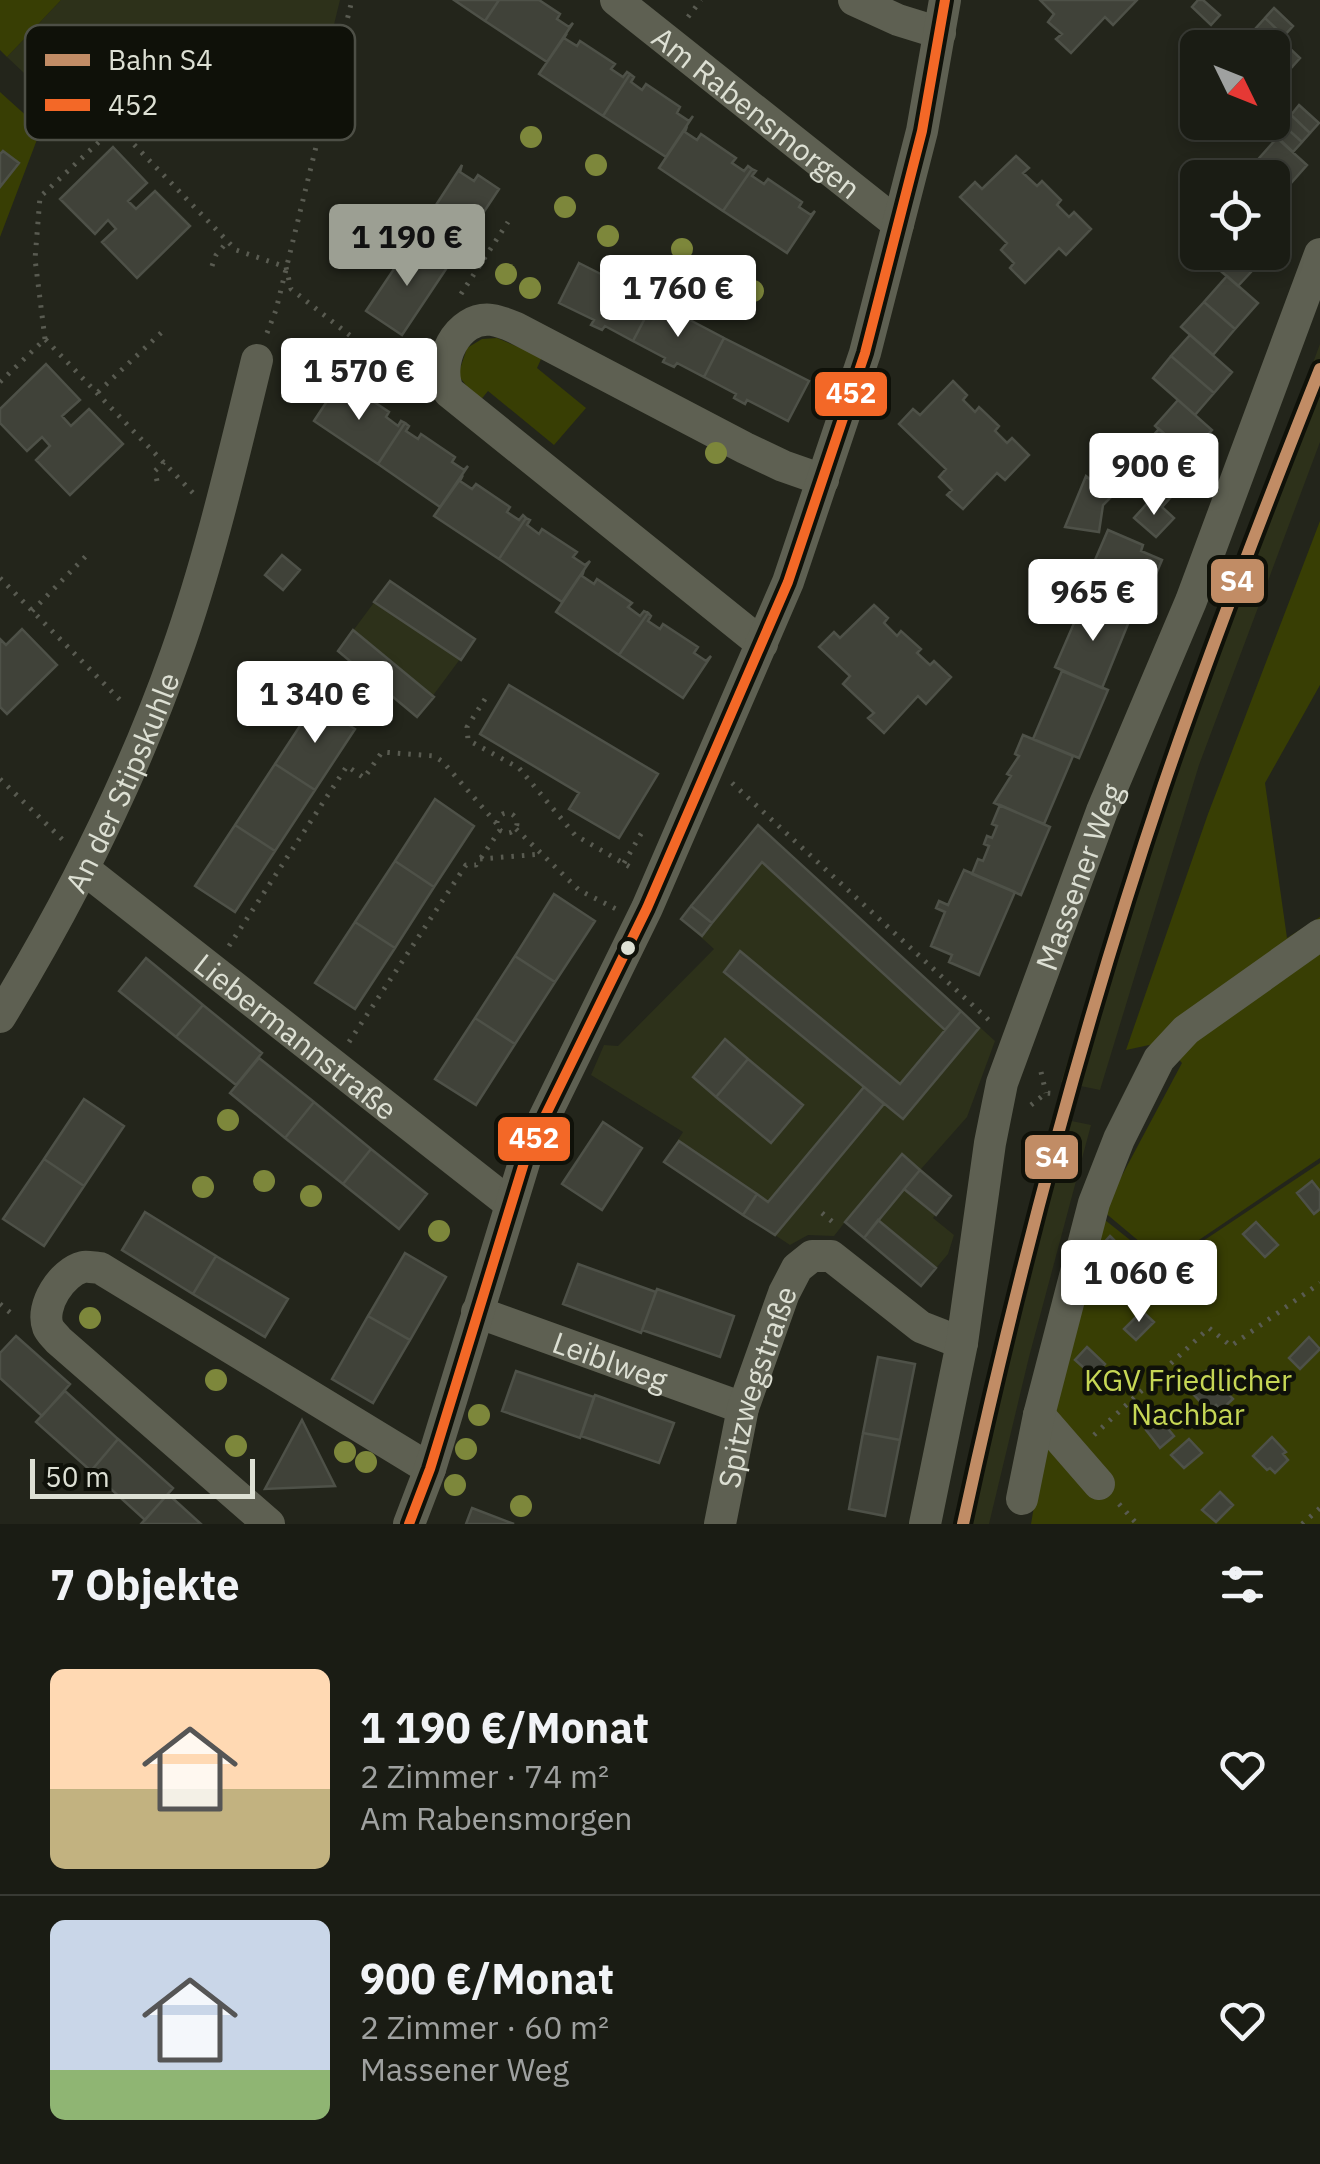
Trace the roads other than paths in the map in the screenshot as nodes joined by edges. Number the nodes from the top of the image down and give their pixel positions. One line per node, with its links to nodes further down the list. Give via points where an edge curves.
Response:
1 (616, 0): 5 (street, Am Rabensmorgen)
2 (854, 0): 4 (street)
3 (945, 0): 4 (street, Am Rabensmorgen)
4 (940, 33): 5 (street, Am Rabensmorgen)
5 (898, 224): 8 (street, Am Rabensmorgen)
6 (1320, 254): 15 (street, Massener Weg, via 1002,1083)
7 (257, 360): 10 (street, An der Stipskuhle, via 182,635)
8 (824, 480): 9 (street, Am Rabensmorgen); 9 (street, via 757,454 516,328 490,319 472,322 448,349 443,380 449,392)
9 (762, 644): 13 (street, Am Rabensmorgen)
10 (84, 869): 12 (street, An der Stipskuhle); 13 (street, Liebermannstraße)
11 (1320, 934): 17 (street, via 1186,1030 1159,1059 1094,1204)
12 (0, 1017)
13 (508, 1204): 14 (street, Am Rabensmorgen)
14 (477, 1312): 16 (street, Leiblweg); 18 (street, Am Rabensmorgen)
15 (962, 1343): 16 (street, Spitzwegstraße, via 921,1327 831,1256 812,1256 784,1293); 24 (street, Massener Weg)
16 (743, 1408): 23 (street, Spitzwegstraße)
17 (1039, 1416): 19 (street); 20 (street)
18 (430, 1468): 21 (street, via 100,1268 70,1274 47,1308 48,1327 58,1340); 22 (street, Am Rabensmorgen)
19 (1100, 1484)
20 (1022, 1499)
21 (269, 1524)
22 (409, 1524)
23 (720, 1524)
24 (925, 1524)

